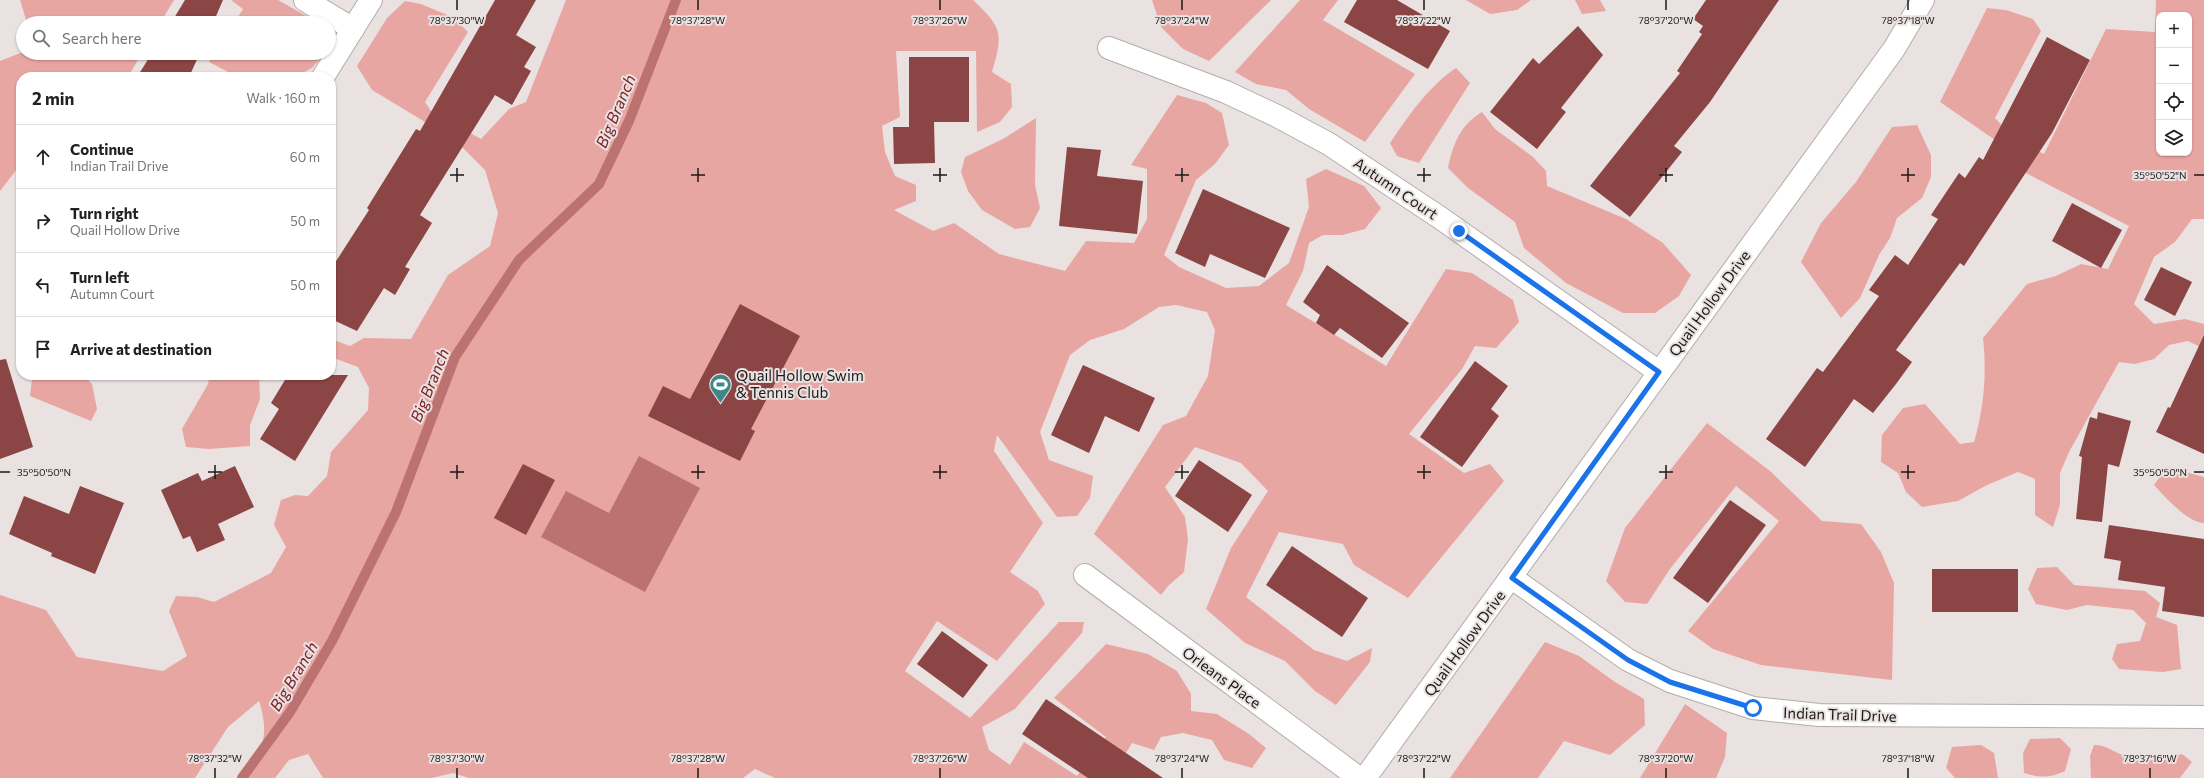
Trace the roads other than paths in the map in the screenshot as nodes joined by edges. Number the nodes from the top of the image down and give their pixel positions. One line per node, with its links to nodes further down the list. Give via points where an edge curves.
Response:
1 (306, 0): 4 (street)
2 (371, 0): 6 (street)
3 (1923, 0): 11 (street, Quail Hollow Drive, via 1894,49)
4 (332, 16)
5 (336, 19): 6 (street)
6 (353, 29): 8 (street)
7 (1109, 48): 11 (street, Autumn Court, via 1226,92 1329,144 1439,217)
8 (336, 57)
9 (334, 60): 10 (street)
10 (327, 72)
11 (1659, 372): 13 (street, Quail Hollow Drive)
12 (1085, 575): 15 (street, Orleans Place)
13 (1512, 578): 14 (street, Indian Trail Drive, via 1628,660 1670,682 1753,708 1819,715); 16 (street, Quail Hollow Drive)
14 (2204, 717)
15 (1359, 778)
16 (1365, 778)

